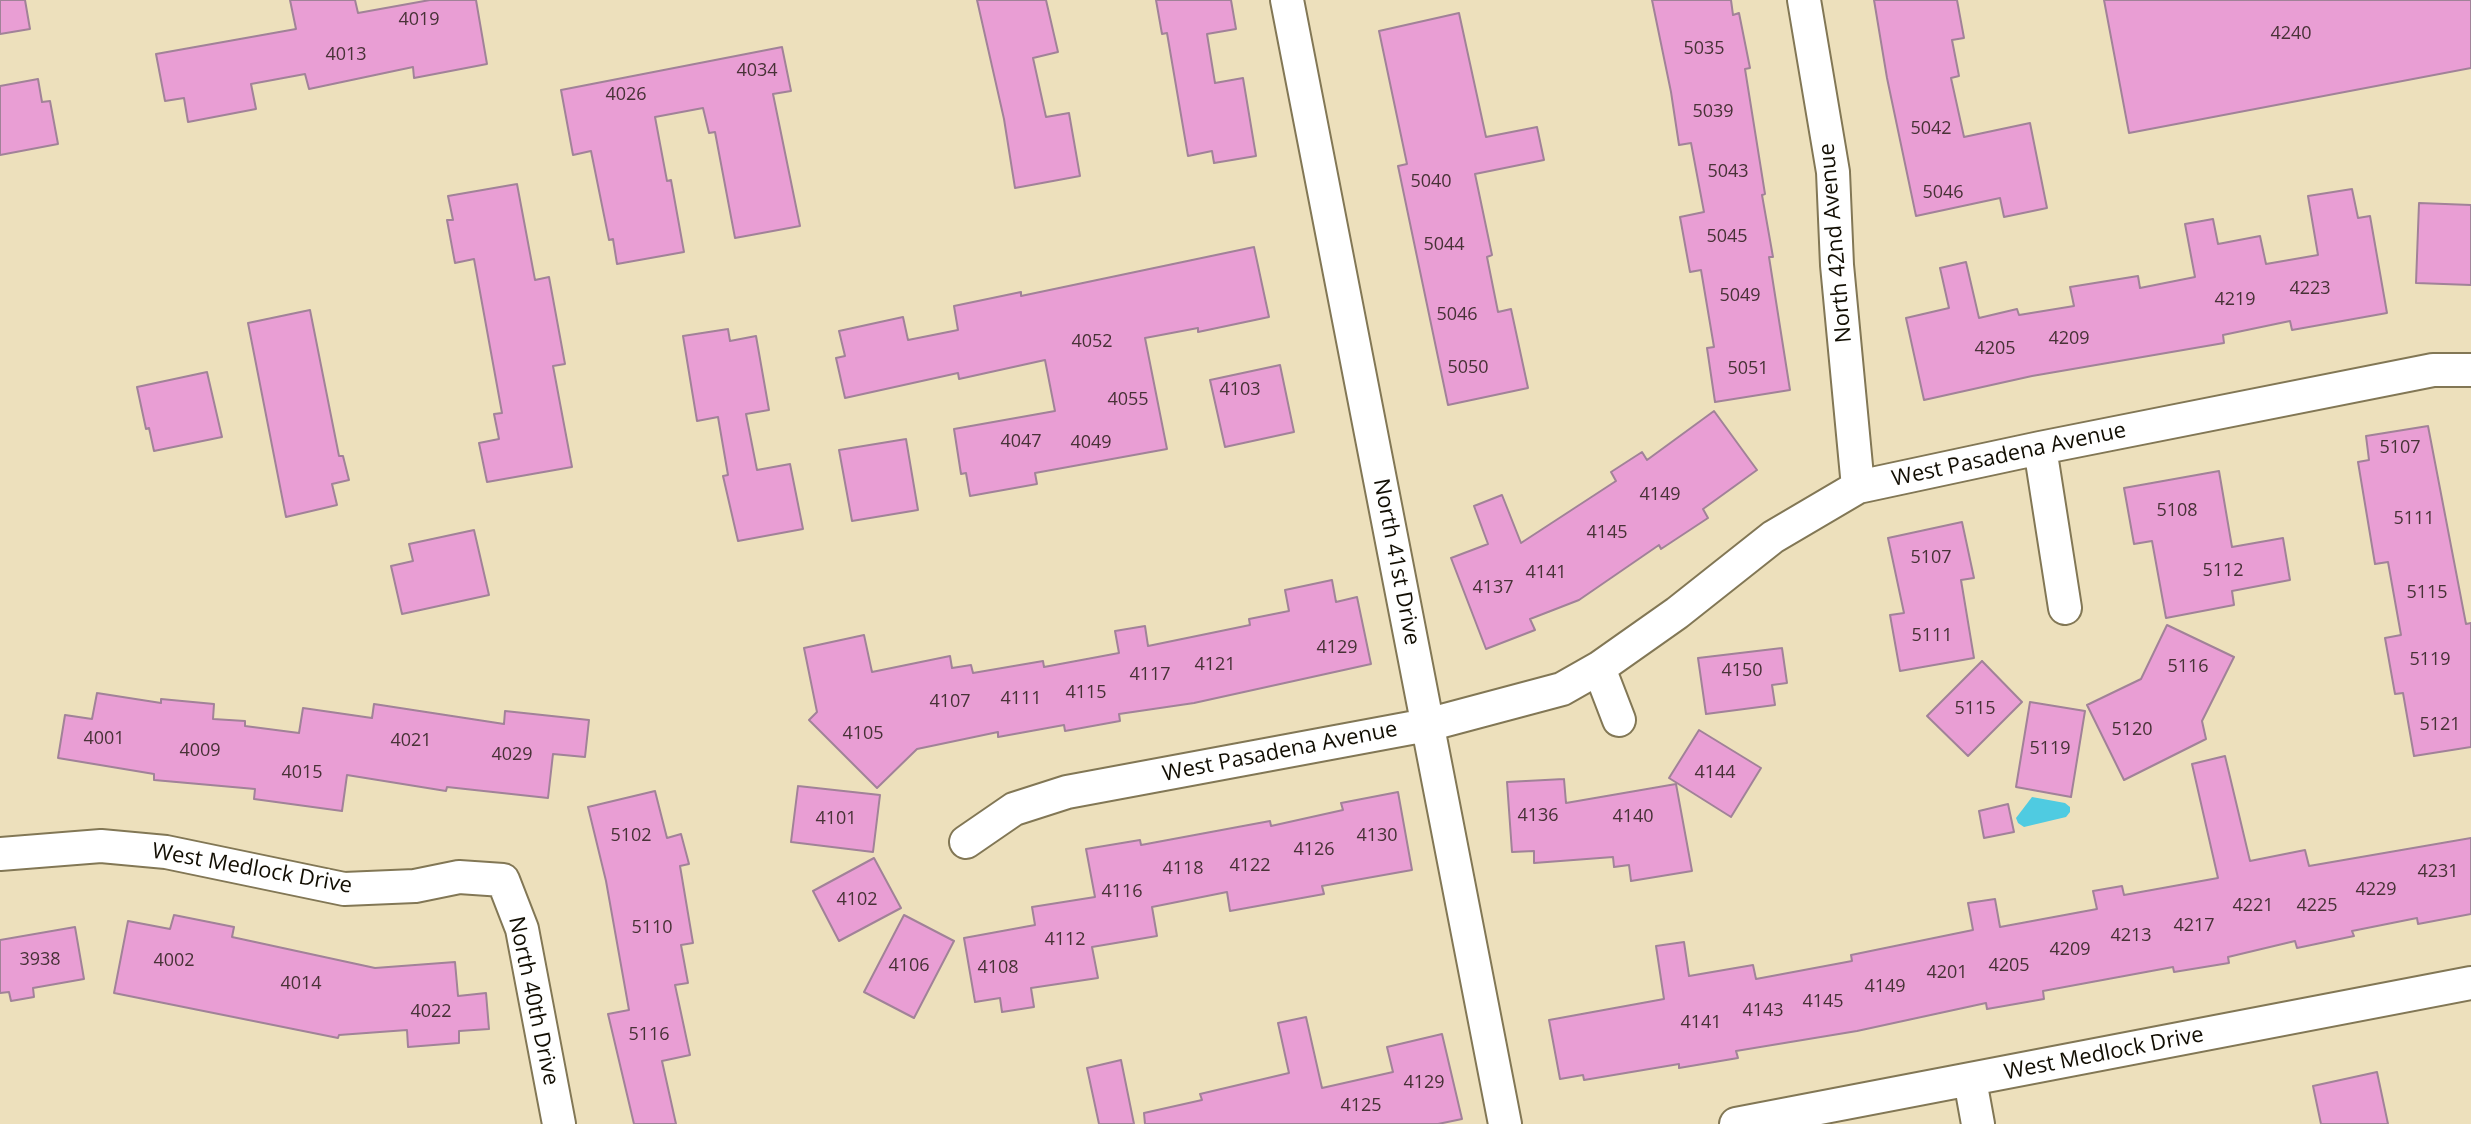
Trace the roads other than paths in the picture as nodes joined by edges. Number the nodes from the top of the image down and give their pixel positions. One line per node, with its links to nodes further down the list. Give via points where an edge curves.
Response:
1 (1287, 0): 9 (street, North 41st Drive)
2 (1804, 0): 5 (street, North 42nd Avenue, via 1833,172)
3 (2471, 370): 4 (street, West Pasadena Avenue, via 2433,370)
4 (2040, 448): 5 (street, West Pasadena Avenue); 6 (street)
5 (1858, 487): 7 (street, West Pasadena Avenue, via 1773,537)
6 (2065, 608)
7 (1599, 668): 8 (street); 9 (street, West Pasadena Avenue, via 1562,689)
8 (1619, 720)
9 (1427, 725): 10 (street, West Pasadena Avenue, via 1067,792 1014,809); 16 (street, North 41st Drive)
10 (966, 842)
11 (0, 854): 12 (street, West Medlock Drive, via 101,846 166,852 344,889 415,886 459,877)
12 (503, 880): 15 (street, North 40th Drive, via 522,929)
13 (2471, 983): 14 (street, West Medlock Drive)
14 (1970, 1080): 17 (street, West Medlock Drive); 18 (street)
15 (559, 1124)
16 (1505, 1124)
17 (1736, 1124)
18 (1978, 1124)

